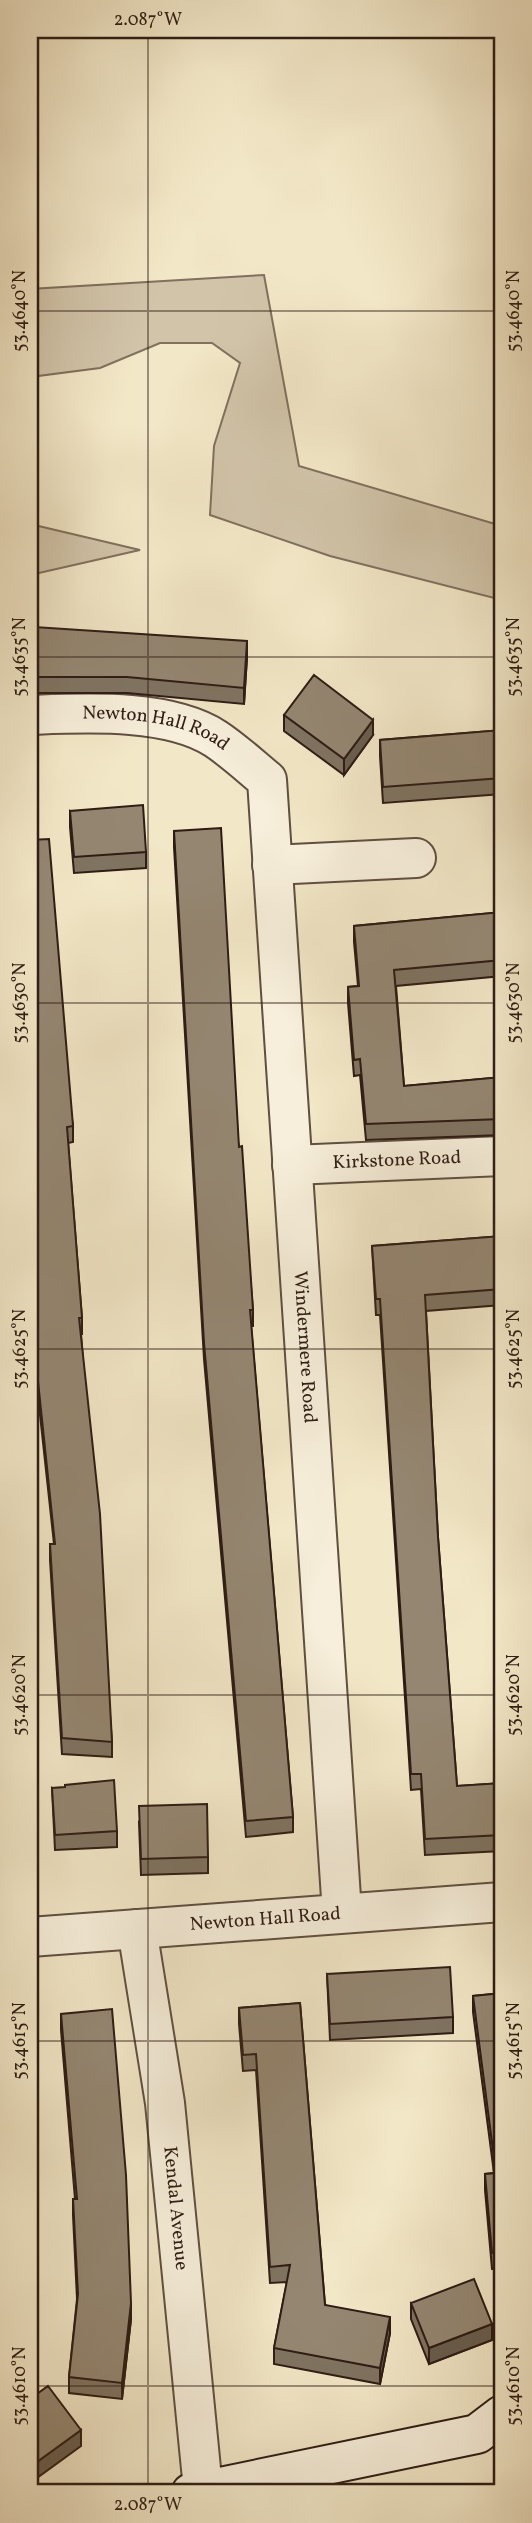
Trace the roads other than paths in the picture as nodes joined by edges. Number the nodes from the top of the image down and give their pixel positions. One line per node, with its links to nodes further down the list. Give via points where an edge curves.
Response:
1 (30, 715): 2 (street, Newton Hall Road, via 100,713 164,720 214,737)
2 (267, 780): 4 (street, Windermere Road)
3 (416, 858): 4 (street)
4 (272, 865): 6 (street, Windermere Road)
5 (502, 1156): 6 (street, Kirkstone Road)
6 (292, 1165): 8 (street, Windermere Road)
7 (502, 1902): 8 (street, Newton Hall Road)
8 (342, 1913): 9 (street, Newton Hall Road)
9 (136, 1929): 10 (street, Newton Hall Road); 12 (street, Kendal Avenue, via 165,2103)
10 (30, 1937)
11 (502, 2415): 12 (street, via 477,2434)
12 (197, 2491)

